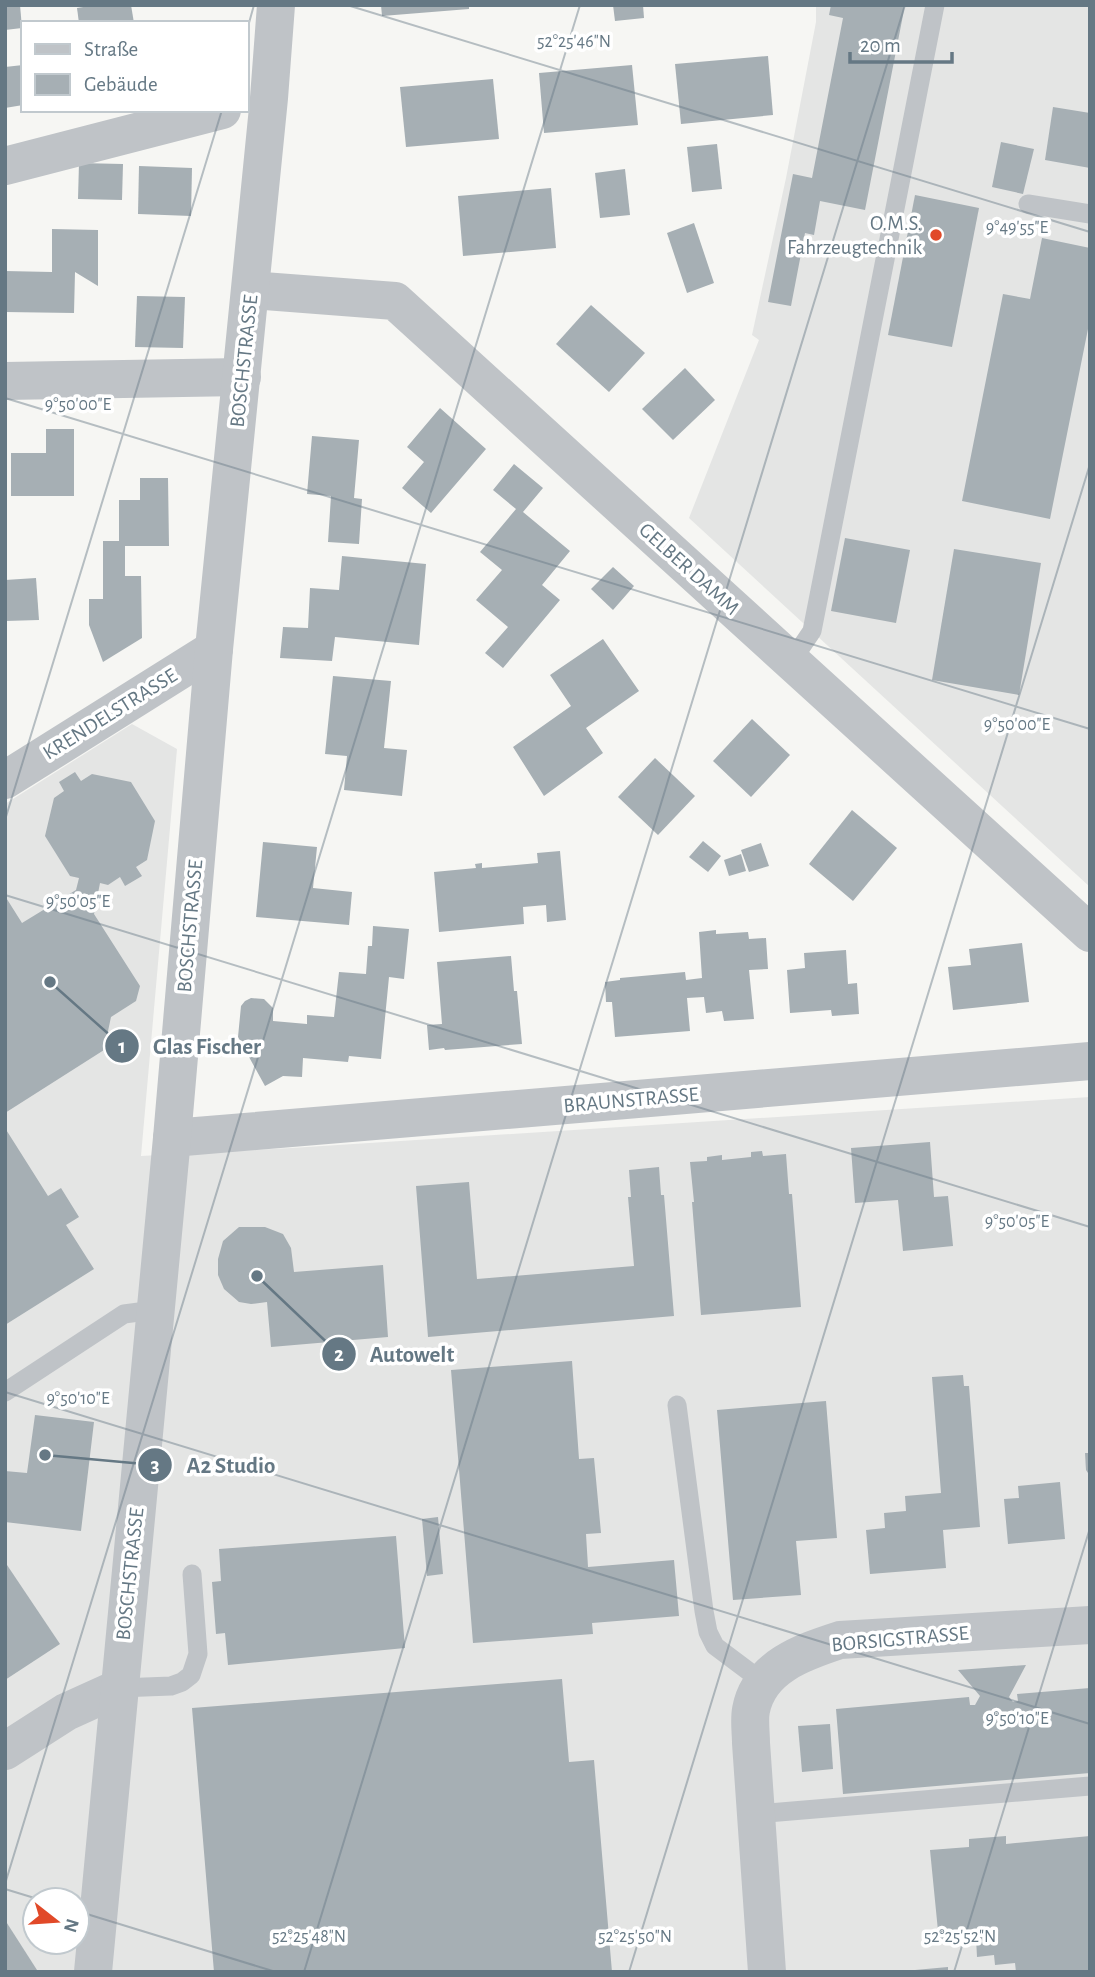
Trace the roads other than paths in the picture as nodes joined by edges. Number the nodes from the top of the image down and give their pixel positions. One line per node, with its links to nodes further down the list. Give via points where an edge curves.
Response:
1 (276, 5): 3 (street, BOSCHSTRASSE)
2 (935, 5): 12 (lane, via 812,631)
3 (258, 101): 8 (street, BOSCHSTRASSE)
4 (214, 112): 5 (street)
5 (5, 166)
6 (1028, 204): 7 (lane)
7 (1090, 214)
8 (251, 290): 9 (street, BOSCHSTRASSE); 12 (street, GELBER DAMM, via 395,301)
9 (242, 377): 10 (street); 11 (street, BOSCHSTRASSE)
10 (5, 381)
11 (215, 649): 13 (street, KRENDELSTRASSE); 16 (street, BOSCHSTRASSE)
12 (791, 662): 14 (street, GELBER DAMM)
13 (5, 780)
14 (1090, 933)
15 (1090, 1061): 16 (street, BRAUNSTRASSE)
16 (172, 1138): 17 (street, BOSCHSTRASSE)
17 (155, 1312): 18 (lane, via 124,1314); 23 (street, BOSCHSTRASSE)
18 (5, 1392)
19 (677, 1405): 22 (lane, via 708,1632 715,1646)
20 (192, 1574): 23 (lane, via 198,1654 191,1675 171,1686)
21 (1090, 1625): 22 (street, BORSIGSTRASSE, via 839,1640 789,1660)
22 (763, 1682): 26 (street, BORSIGSTRASSE, via 750,1711)
23 (119, 1688): 24 (street, via 66,1712); 27 (street, BOSCHSTRASSE)
24 (5, 1751)
25 (1090, 1786): 26 (lane)
26 (755, 1814): 28 (street, BORSIGSTRASSE)
27 (93, 1972)
28 (767, 1972)

